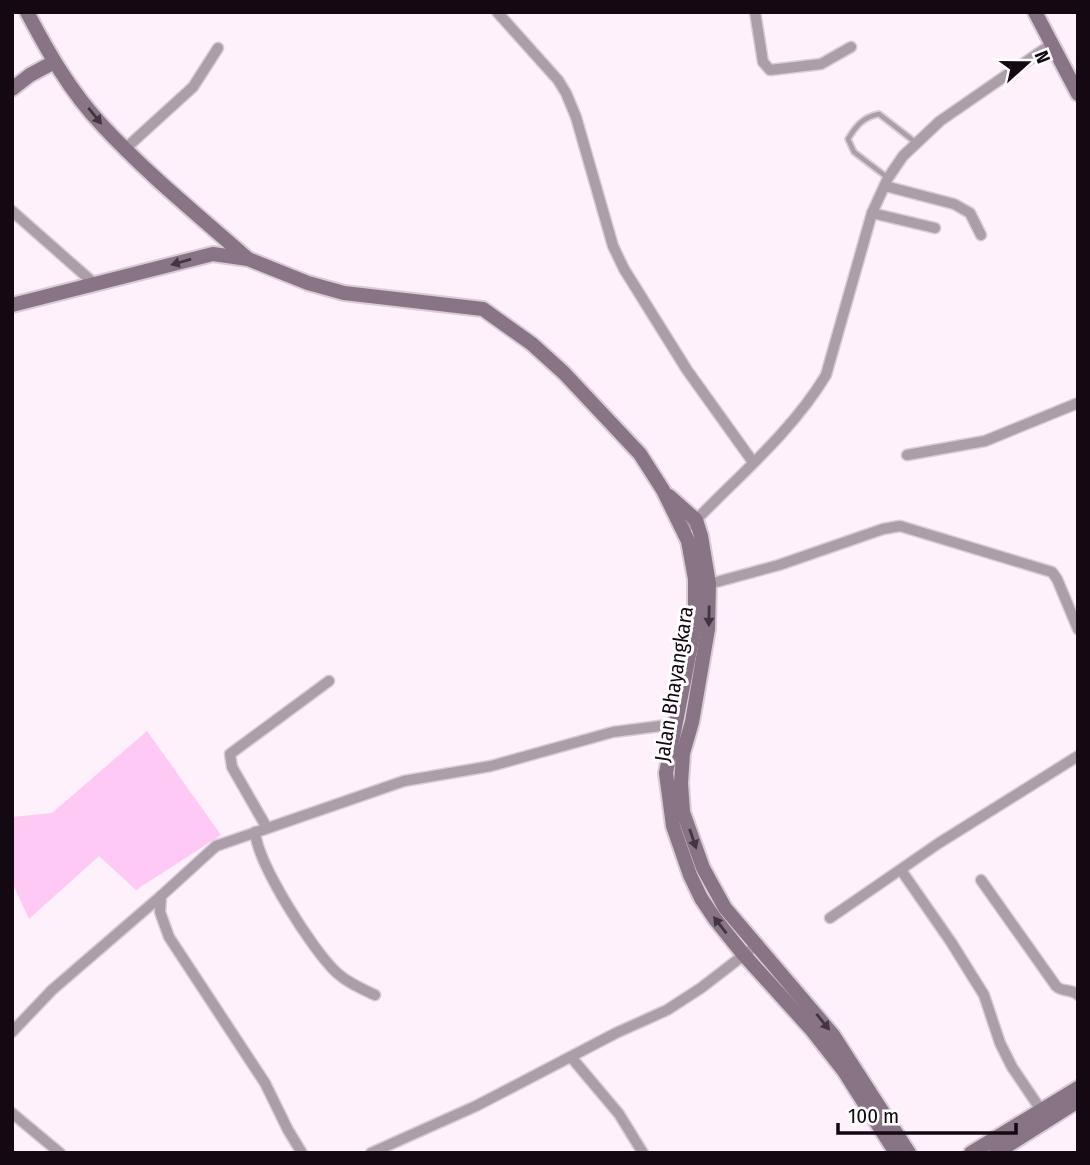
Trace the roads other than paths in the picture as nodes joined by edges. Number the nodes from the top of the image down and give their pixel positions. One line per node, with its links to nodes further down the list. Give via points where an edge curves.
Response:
1 (27, 12): 8 (main road)
2 (497, 12): 23 (street, via 566,93 624,269 687,370)
3 (755, 12): 6 (street, via 764,62 770,71 821,64)
4 (1035, 12): 5 (main road)
5 (1053, 43): 10 (main road); 11 (street)
6 (851, 47)
7 (218, 48): 12 (street, via 193,87)
8 (54, 62): 9 (main road); 12 (main road, one-way to 12)
9 (12, 89)
10 (1078, 94)
11 (916, 142): 13 (street); 13 (lane, via 878,114 856,126 848,139 853,152)
12 (126, 148): 18 (main road)
13 (886, 182): 15 (street); 17 (street, via 965,209)
14 (12, 211): 19 (street)
15 (872, 213): 16 (street); 23 (street, via 826,375 813,397)
16 (935, 228)
17 (982, 235)
18 (248, 259): 19 (main road, one-way to 19, via 213,254); 24 (main road, via 344,293 483,309 564,373 640,454)
19 (96, 285): 20 (main road)
20 (12, 305)
21 (1078, 402): 22 (street, via 985,441)
22 (907, 456)
23 (753, 462): 25 (street)
24 (663, 490): 25 (main road); 26 (main road, Jalan Bhayangkara)
25 (696, 520): 26 (street); 27 (main road, Jalan Bhayangkara)
26 (683, 530): 30 (main road, Jalan Bhayangkara, via 695,579 695,625)
27 (709, 584): 28 (street, via 900,526 1052,572); 38 (main road, Jalan Bhayangkara, one-way to 38, via 708,629 684,753 683,812 713,890)
28 (1078, 629)
29 (329, 681): 32 (street, via 230,754 232,767)
30 (676, 724): 32 (street, via 613,732 491,766 417,778); 38 (main road, Jalan Bhayangkara, one-way to 30, via 701,898 681,851 666,773)
31 (1078, 756): 34 (street)
32 (267, 828): 33 (street)
33 (255, 832): 36 (street, via 216,846); 39 (street, via 266,869 323,958 339,975)
34 (901, 870): 37 (street); 45 (street, via 984,995 1012,1067)
35 (981, 880): 40 (street, via 1056,986)
36 (161, 896): 41 (street, via 52,990); 49 (street, via 160,912 169,937 261,1076)
37 (830, 918)
38 (749, 950): 42 (street, via 667,1010); 52 (main road, Jalan Bhayangkara, via 844,1071); 53 (main road, Jalan Bhayangkara, one-way to 53, via 805,1000 833,1034)
39 (375, 995)
40 (1078, 995)
41 (12, 1032)
42 (572, 1057): 50 (street); 51 (street, via 619,1114)
43 (1078, 1088): 45 (main road)
44 (1078, 1101): 47 (main road)
45 (1041, 1111): 47 (main road)
46 (12, 1113): 48 (street)
47 (1009, 1137): 54 (main road); 55 (main road)
48 (60, 1153)
49 (302, 1153)
50 (371, 1153)
51 (643, 1153)
52 (896, 1153)
53 (909, 1153)
54 (971, 1153)
55 (996, 1153)

